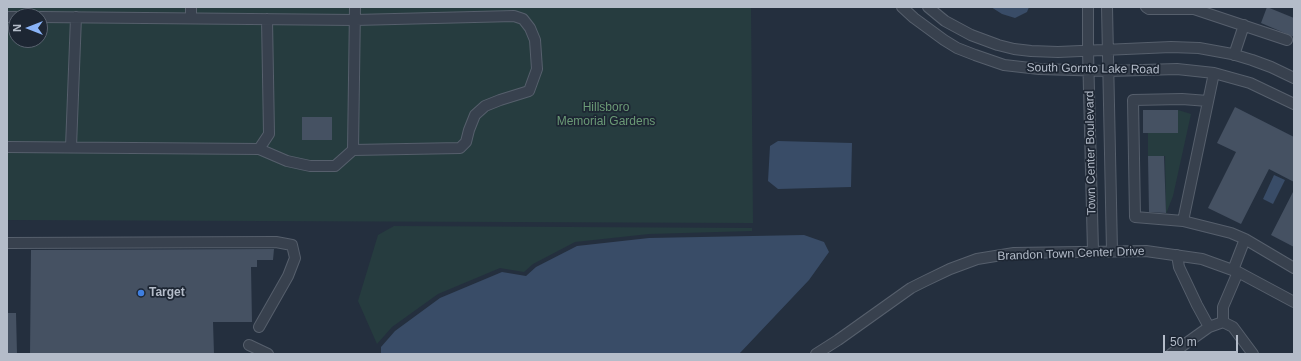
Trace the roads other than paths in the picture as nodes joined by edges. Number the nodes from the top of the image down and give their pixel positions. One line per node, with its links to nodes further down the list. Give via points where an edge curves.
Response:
1 (191, 7): 11 (street)
2 (355, 7): 13 (street)
3 (902, 7): 19 (street, South Gornto Lake Road, via 958,48 1004,65 1028,69)
4 (928, 7): 17 (street, South Gornto Lake Road, via 945,21 971,35 998,45 1044,52)
5 (1088, 7): 17 (street, Town Center Boulevard)
6 (1107, 7): 16 (street, Town Center Boulevard)
7 (1146, 7): 8 (street)
8 (1199, 9): 14 (street)
9 (48, 17): 10 (street)
10 (76, 18): 11 (street); 26 (street)
11 (191, 18): 12 (street)
12 (267, 19): 13 (street); 27 (street, via 269,134)
13 (355, 20): 28 (street); 28 (street, via 514,16 523,19 535,40 536,70 529,91 485,106 475,115 466,142 460,148)
14 (1244, 25): 15 (street); 18 (street)
15 (1287, 40)
16 (1108, 50): 17 (street, South Gornto Lake Road); 18 (street, South Gornto Lake Road, via 1171,47); 20 (street, Town Center Boulevard)
17 (1088, 51): 19 (street, Town Center Boulevard)
18 (1234, 55): 22 (street, South Gornto Lake Road, via 1271,67)
19 (1089, 70): 20 (street, South Gornto Lake Road); 32 (street, Town Center Boulevard)
20 (1109, 70): 21 (street, South Gornto Lake Road, via 1177,69); 33 (street, Town Center Boulevard)
21 (1214, 73): 23 (street); 24 (street, South Gornto Lake Road, via 1250,83)
22 (1294, 78)
23 (1208, 101): 29 (street); 29 (street, via 1133,100 1136,217)
24 (1294, 104)
25 (7, 147): 26 (street)
26 (71, 147): 27 (street)
27 (258, 149): 28 (street, via 310,166 335,166)
28 (353, 150)
29 (1183, 221): 30 (street, via 1231,233)
30 (1245, 240): 35 (street); 36 (street)
31 (7, 243): 39 (street, via 276,242 292,245 295,258 288,276)
32 (1093, 251): 33 (street, Brandon Town Center Drive); 43 (street, Brandon Town Center Drive, via 1000,255 977,259 950,269 911,288)
33 (1112, 251): 34 (street, Brandon Town Center Drive, via 1146,251)
34 (1177, 255): 36 (street, Brandon Town Center Drive, via 1202,259); 40 (street, via 1179,267)
35 (1294, 268)
36 (1235, 271): 37 (street, Brandon Town Center Drive); 38 (street, via 1223,307)
37 (1294, 302)
38 (1223, 322): 40 (street); 45 (street, via 1232,327)
39 (259, 327)
40 (1209, 327): 44 (street)
41 (249, 345): 42 (street)
42 (268, 354)
43 (816, 354)
44 (1171, 354)
45 (1253, 354)

